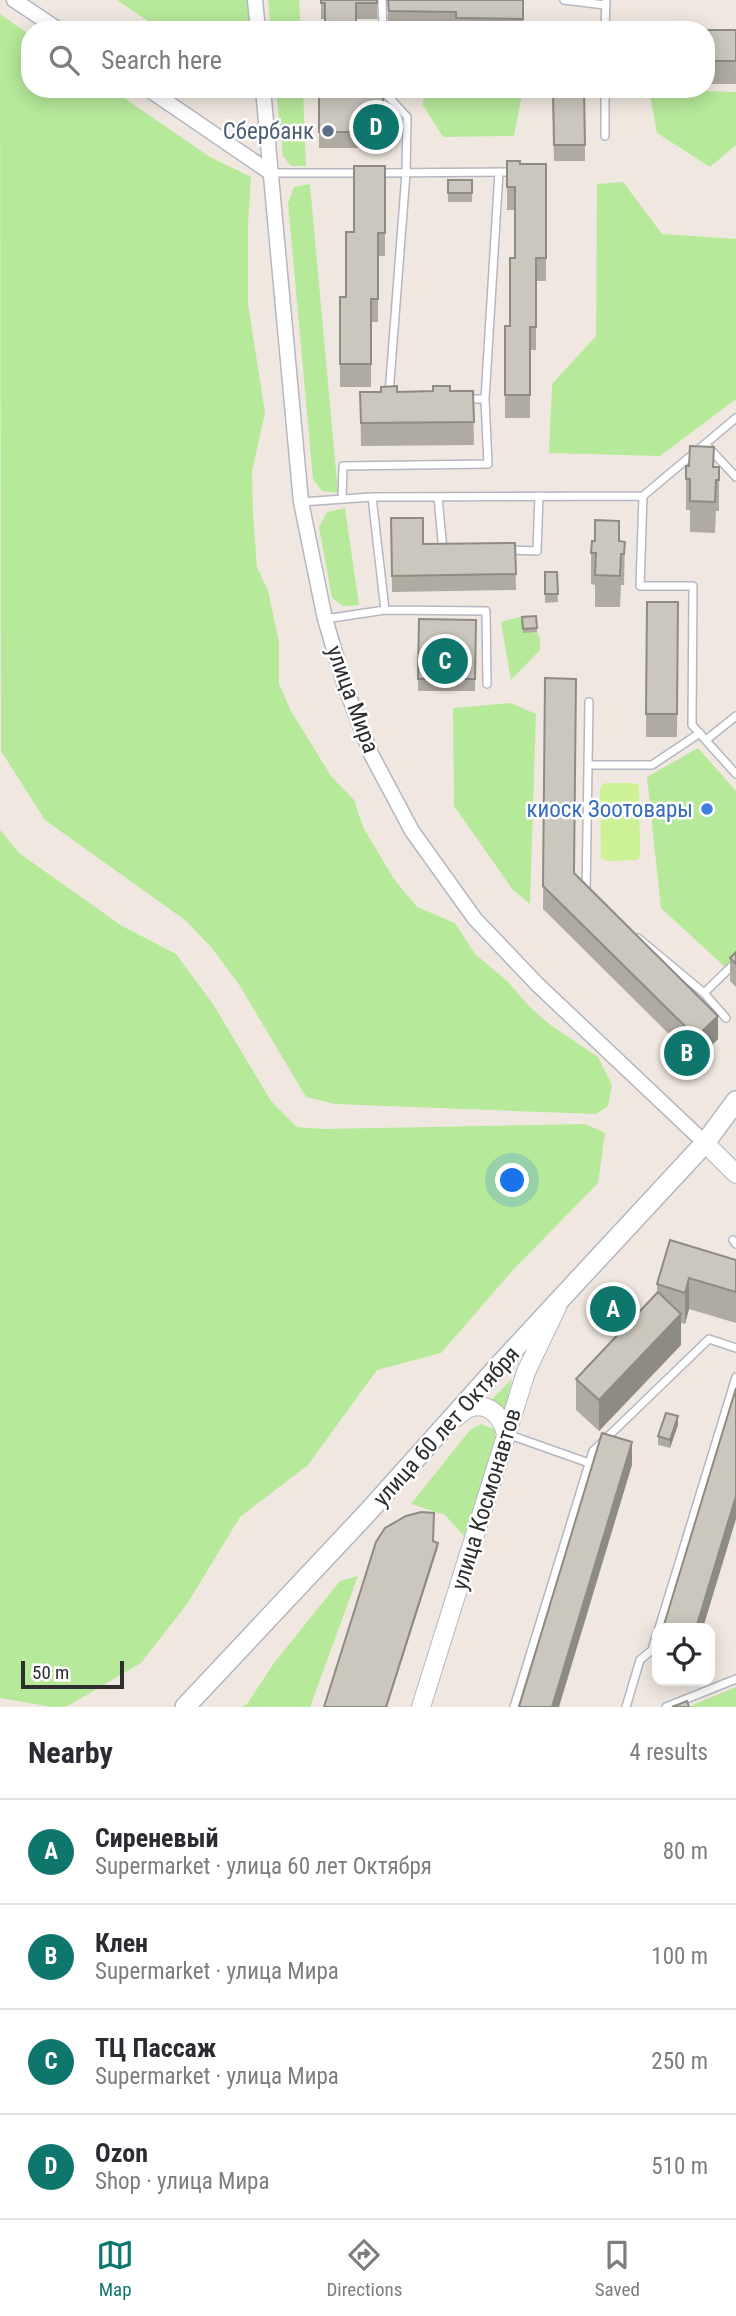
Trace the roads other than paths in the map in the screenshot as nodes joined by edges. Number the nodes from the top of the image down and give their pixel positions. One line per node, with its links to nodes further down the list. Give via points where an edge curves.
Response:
1 (14, 0): 6 (street)
2 (255, 0): 7 (street)
3 (382, 0): 8 (lane)
4 (564, 0): 5 (lane)
5 (606, 3): 9 (lane)
6 (46, 21)
7 (257, 21)
8 (383, 21)
9 (605, 21)
10 (161, 98): 17 (street)
11 (264, 98): 17 (street, улица Мира)
12 (390, 98): 18 (lane, via 407,117)
13 (605, 98): 14 (lane)
14 (605, 136)
15 (499, 172): 16 (lane); 18 (lane); 21 (lane)
16 (511, 172)
17 (271, 173): 18 (lane); 30 (street, улица Мира)
18 (406, 173): 19 (lane, via 389,398)
19 (403, 398)
20 (458, 399): 21 (lane)
21 (485, 399): 29 (lane, via 488,464 343,466)
22 (736, 418): 23 (lane)
23 (705, 444): 24 (lane); 26 (lane)
24 (736, 477)
25 (539, 496): 26 (lane); 28 (lane); 31 (lane, via 537,551)
26 (643, 496): 38 (lane, via 640,586 693,586 692,725)
27 (372, 497): 28 (lane); 29 (lane); 33 (lane)
28 (438, 497): 32 (lane, via 442,551)
29 (342, 499): 30 (lane)
30 (301, 502): 34 (street, улица Мира)
31 (504, 550)
32 (455, 551)
33 (385, 610): 34 (lane); 35 (lane, via 486,611)
34 (325, 619): 48 (street, улица Мира, via 371,754 412,831 475,919)
35 (487, 684)
36 (589, 702): 39 (lane)
37 (736, 716): 38 (lane)
38 (703, 737): 39 (lane, via 652,765); 40 (lane)
39 (588, 765): 41 (lane, via 586,894)
40 (736, 775)
41 (596, 902)
42 (635, 935): 44 (lane)
43 (736, 962): 44 (lane)
44 (704, 993): 45 (lane)
45 (726, 1018)
46 (736, 1101): 48 (main road, улица 60 лет Октября)
47 (736, 1125): 48 (main road, улица 60 лет Октября)
48 (705, 1143): 49 (street, улица Мира); 50 (main road, улица 60 лет Октября)
49 (736, 1174)
50 (563, 1296): 52 (main road, улица 60 лет Октября); 53 (street, улица Космонавтов)
51 (736, 1349): 57 (lane, via 709,1339 593,1451)
52 (503, 1361): 53 (street, via 523,1357); 55 (main road, улица 60 лет Октября)
53 (526, 1372): 56 (street, улица Космонавтов)
54 (736, 1377): 58 (lane)
55 (449, 1422): 56 (street, via 469,1408 484,1407 496,1412); 61 (main road, улица 60 лет Октября)
56 (506, 1434): 57 (lane); 62 (street, улица Космонавтов)
57 (589, 1463): 63 (lane)
58 (660, 1623)
59 (652, 1650): 64 (lane, via 640,1660)
60 (736, 1679): 65 (lane)
61 (185, 1707)
62 (421, 1707)
63 (514, 1707)
64 (626, 1707)
65 (666, 1707)

